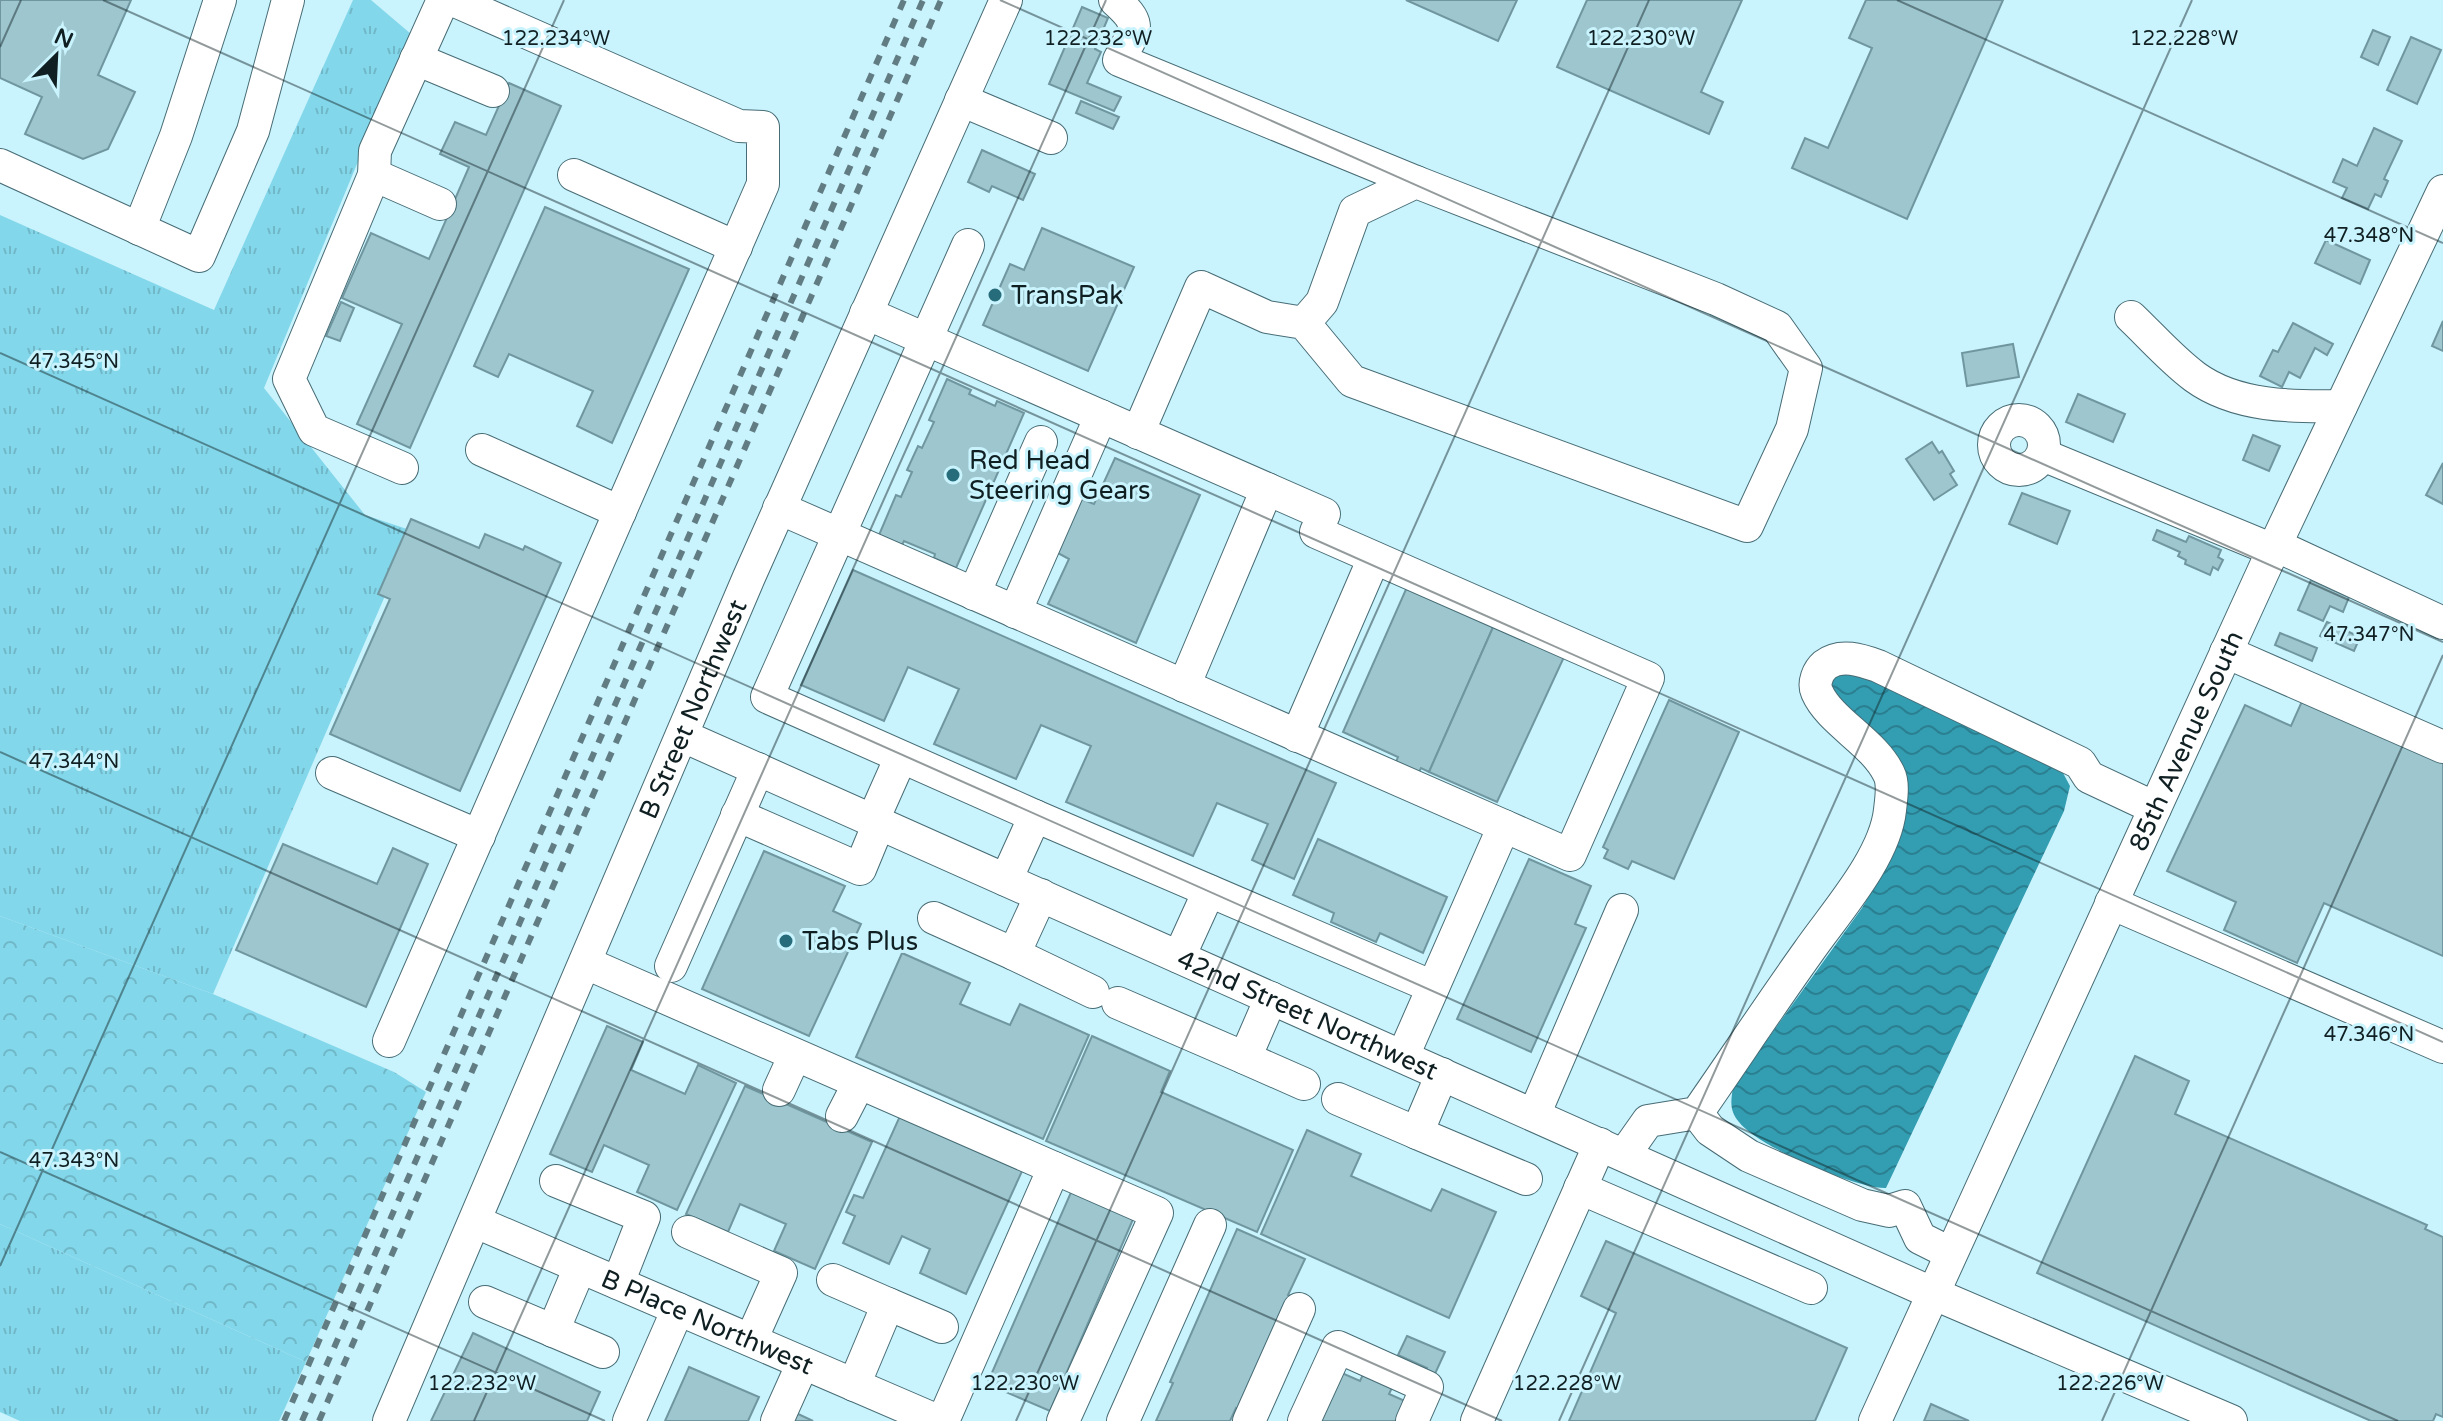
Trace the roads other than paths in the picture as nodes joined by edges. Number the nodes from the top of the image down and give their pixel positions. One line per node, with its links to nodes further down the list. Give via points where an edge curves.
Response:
1 (220, 0): 17 (street)
2 (288, 0): 17 (street, via 253,131 199,256)
3 (443, 0): 7 (street)
4 (453, 0): 19 (street, via 739,126 763,127 763,184)
5 (1006, 0): 9 (street, B Street Northwest)
6 (1115, 0): 14 (street, via 1133,16 1135,29 1119,60)
7 (416, 59): 8 (street); 12 (street, via 375,151)
8 (493, 91)
9 (961, 100): 10 (street); 20 (street, B Street Northwest)
10 (1051, 138)
11 (0, 165): 17 (street)
12 (374, 175): 16 (street); 30 (street, via 289,379 314,430)
13 (574, 175): 19 (street)
14 (1416, 182): 22 (street, via 1355,211 1322,302); 22 (street, via 1777,327 1806,368 1792,429 1747,526 1352,381)
15 (2443, 191): 24 (street, 85th Avenue South)
16 (440, 204)
17 (139, 229)
18 (968, 245): 23 (street)
19 (736, 247): 33 (street)
20 (866, 313): 23 (street); 32 (street, B Street Northwest)
21 (2131, 317): 24 (street, via 2185,370 2226,393 2257,402)
22 (1304, 323): 26 (street, via 1267,317 1201,287)
23 (927, 341): 25 (street); 34 (street)
24 (2341, 406): 35 (street, 85th Avenue South)
25 (1101, 416): 26 (street); 38 (street)
26 (1138, 433): 31 (street)
27 (1041, 442): 37 (street)
28 (482, 450): 33 (street)
29 (2043, 455): 35 (street)
30 (402, 468)
31 (1267, 489): 36 (street, via 1324,514 1316,532); 41 (street)
32 (779, 508): 34 (street); 42 (street, B Street Northwest)
33 (620, 512): 53 (street)
34 (840, 535): 37 (street); 45 (street, via 767,697)
35 (2274, 547): 39 (street); 40 (street, 85th Avenue South)
36 (1374, 558): 43 (street); 52 (street, via 1648,678 1570,855)
37 (974, 594): 38 (street)
38 (1015, 612): 41 (street)
39 (2443, 623)
40 (2226, 652): 44 (street); 48 (street, 85th Avenue South)
41 (1184, 686): 43 (street)
42 (683, 736): 46 (street, 42nd Street Northwest); 62 (street, B Street Northwest)
43 (1297, 736): 52 (street)
44 (2443, 747)
45 (901, 757): 50 (street); 51 (street)
46 (758, 769): 49 (street); 51 (street, 42nd Street Northwest)
47 (332, 773): 53 (street)
48 (2155, 808): 57 (street, 85th Avenue South); 76 (street, via 2089,777 2080,763 1878,666 1838,659 1824,666 1816,679 1817,692 1881,759 1892,778 1890,814 1879,846 1852,889)
49 (737, 815): 51 (street, via 860,869); 63 (street)
50 (1035, 816): 54 (street); 55 (street)
51 (876, 822): 54 (street, 42nd Street Northwest)
52 (1504, 826): 64 (street)
53 (479, 836): 66 (street)
54 (1006, 880): 56 (street, 42nd Street Northwest)
55 (1209, 891): 61 (street); 64 (street)
56 (1041, 895): 60 (street); 61 (street, 42nd Street Northwest)
57 (2111, 903): 67 (street); 88 (street, 85th Avenue South)
58 (1622, 910): 77 (street)
59 (934, 918): 60 (street)
60 (1014, 954): 70 (street)
61 (1179, 957): 65 (street, 42nd Street Northwest)
62 (586, 963): 68 (street); 85 (street, B Street Northwest)
63 (671, 966)
64 (1433, 987): 69 (street)
65 (1271, 998): 69 (street, 42nd Street Northwest); 70 (street)
66 (389, 1041)
67 (2443, 1047)
68 (795, 1055): 72 (street); 74 (street)
69 (1403, 1056): 71 (street, 42nd Street Northwest)
70 (1245, 1058): 73 (street)
71 (1442, 1074): 77 (street, 42nd Street Northwest); 79 (street)
72 (859, 1083): 78 (street); 81 (street)
73 (1304, 1084)
74 (779, 1090)
75 (1338, 1099): 79 (street)
76 (1697, 1113): 80 (street, via 1648,1121); 88 (street, via 1710,1130 1749,1156 1862,1205 1889,1211 1905,1206 1920,1238)
77 (1534, 1115): 80 (street, 42nd Street Northwest)
78 (842, 1116)
79 (1417, 1133): 82 (street)
80 (1612, 1150): 84 (street); 93 (street, 42nd Street Northwest)
81 (1054, 1168): 105 (street); 109 (street, via 1157,1213)
82 (1526, 1179)
83 (556, 1181): 91 (street, via 644,1217)
84 (1580, 1188): 92 (street); 114 (street)
85 (476, 1222): 89 (street, B Place Northwest); 106 (street, B Street Northwest)
86 (1210, 1225): 110 (street)
87 (688, 1232): 100 (street, via 781,1273)
88 (1950, 1253): 93 (street, 85th Avenue South)
89 (580, 1267): 91 (street, B Place Northwest); 99 (street)
90 (833, 1280): 95 (street)
91 (618, 1283): 96 (street, B Place Northwest)
92 (1811, 1288)
93 (1932, 1293): 115 (street, 85th Avenue South); 116 (street, 42nd Street Northwest)
94 (485, 1302): 99 (street)
95 (888, 1304): 98 (street); 103 (street)
96 (678, 1309): 100 (street, B Place Northwest); 107 (street)
97 (1299, 1309): 111 (street)
98 (942, 1327)
99 (553, 1331): 101 (street)
100 (751, 1340): 102 (street, B Place Northwest)
101 (603, 1352)
102 (803, 1363): 103 (street, B Place Northwest); 108 (street)
103 (854, 1385): 104 (street, B Place Northwest)
104 (878, 1409): 105 (street, B Place Northwest)
105 (931, 1420)
106 (389, 1421)
107 (629, 1421)
108 (777, 1421)
109 (1063, 1421)
110 (1123, 1421)
111 (1249, 1421)
112 (1304, 1421): 113 (street, via 1338,1347 1427,1387)
113 (1412, 1421)
114 (1477, 1421)
115 (1875, 1421)
116 (2231, 1421)

